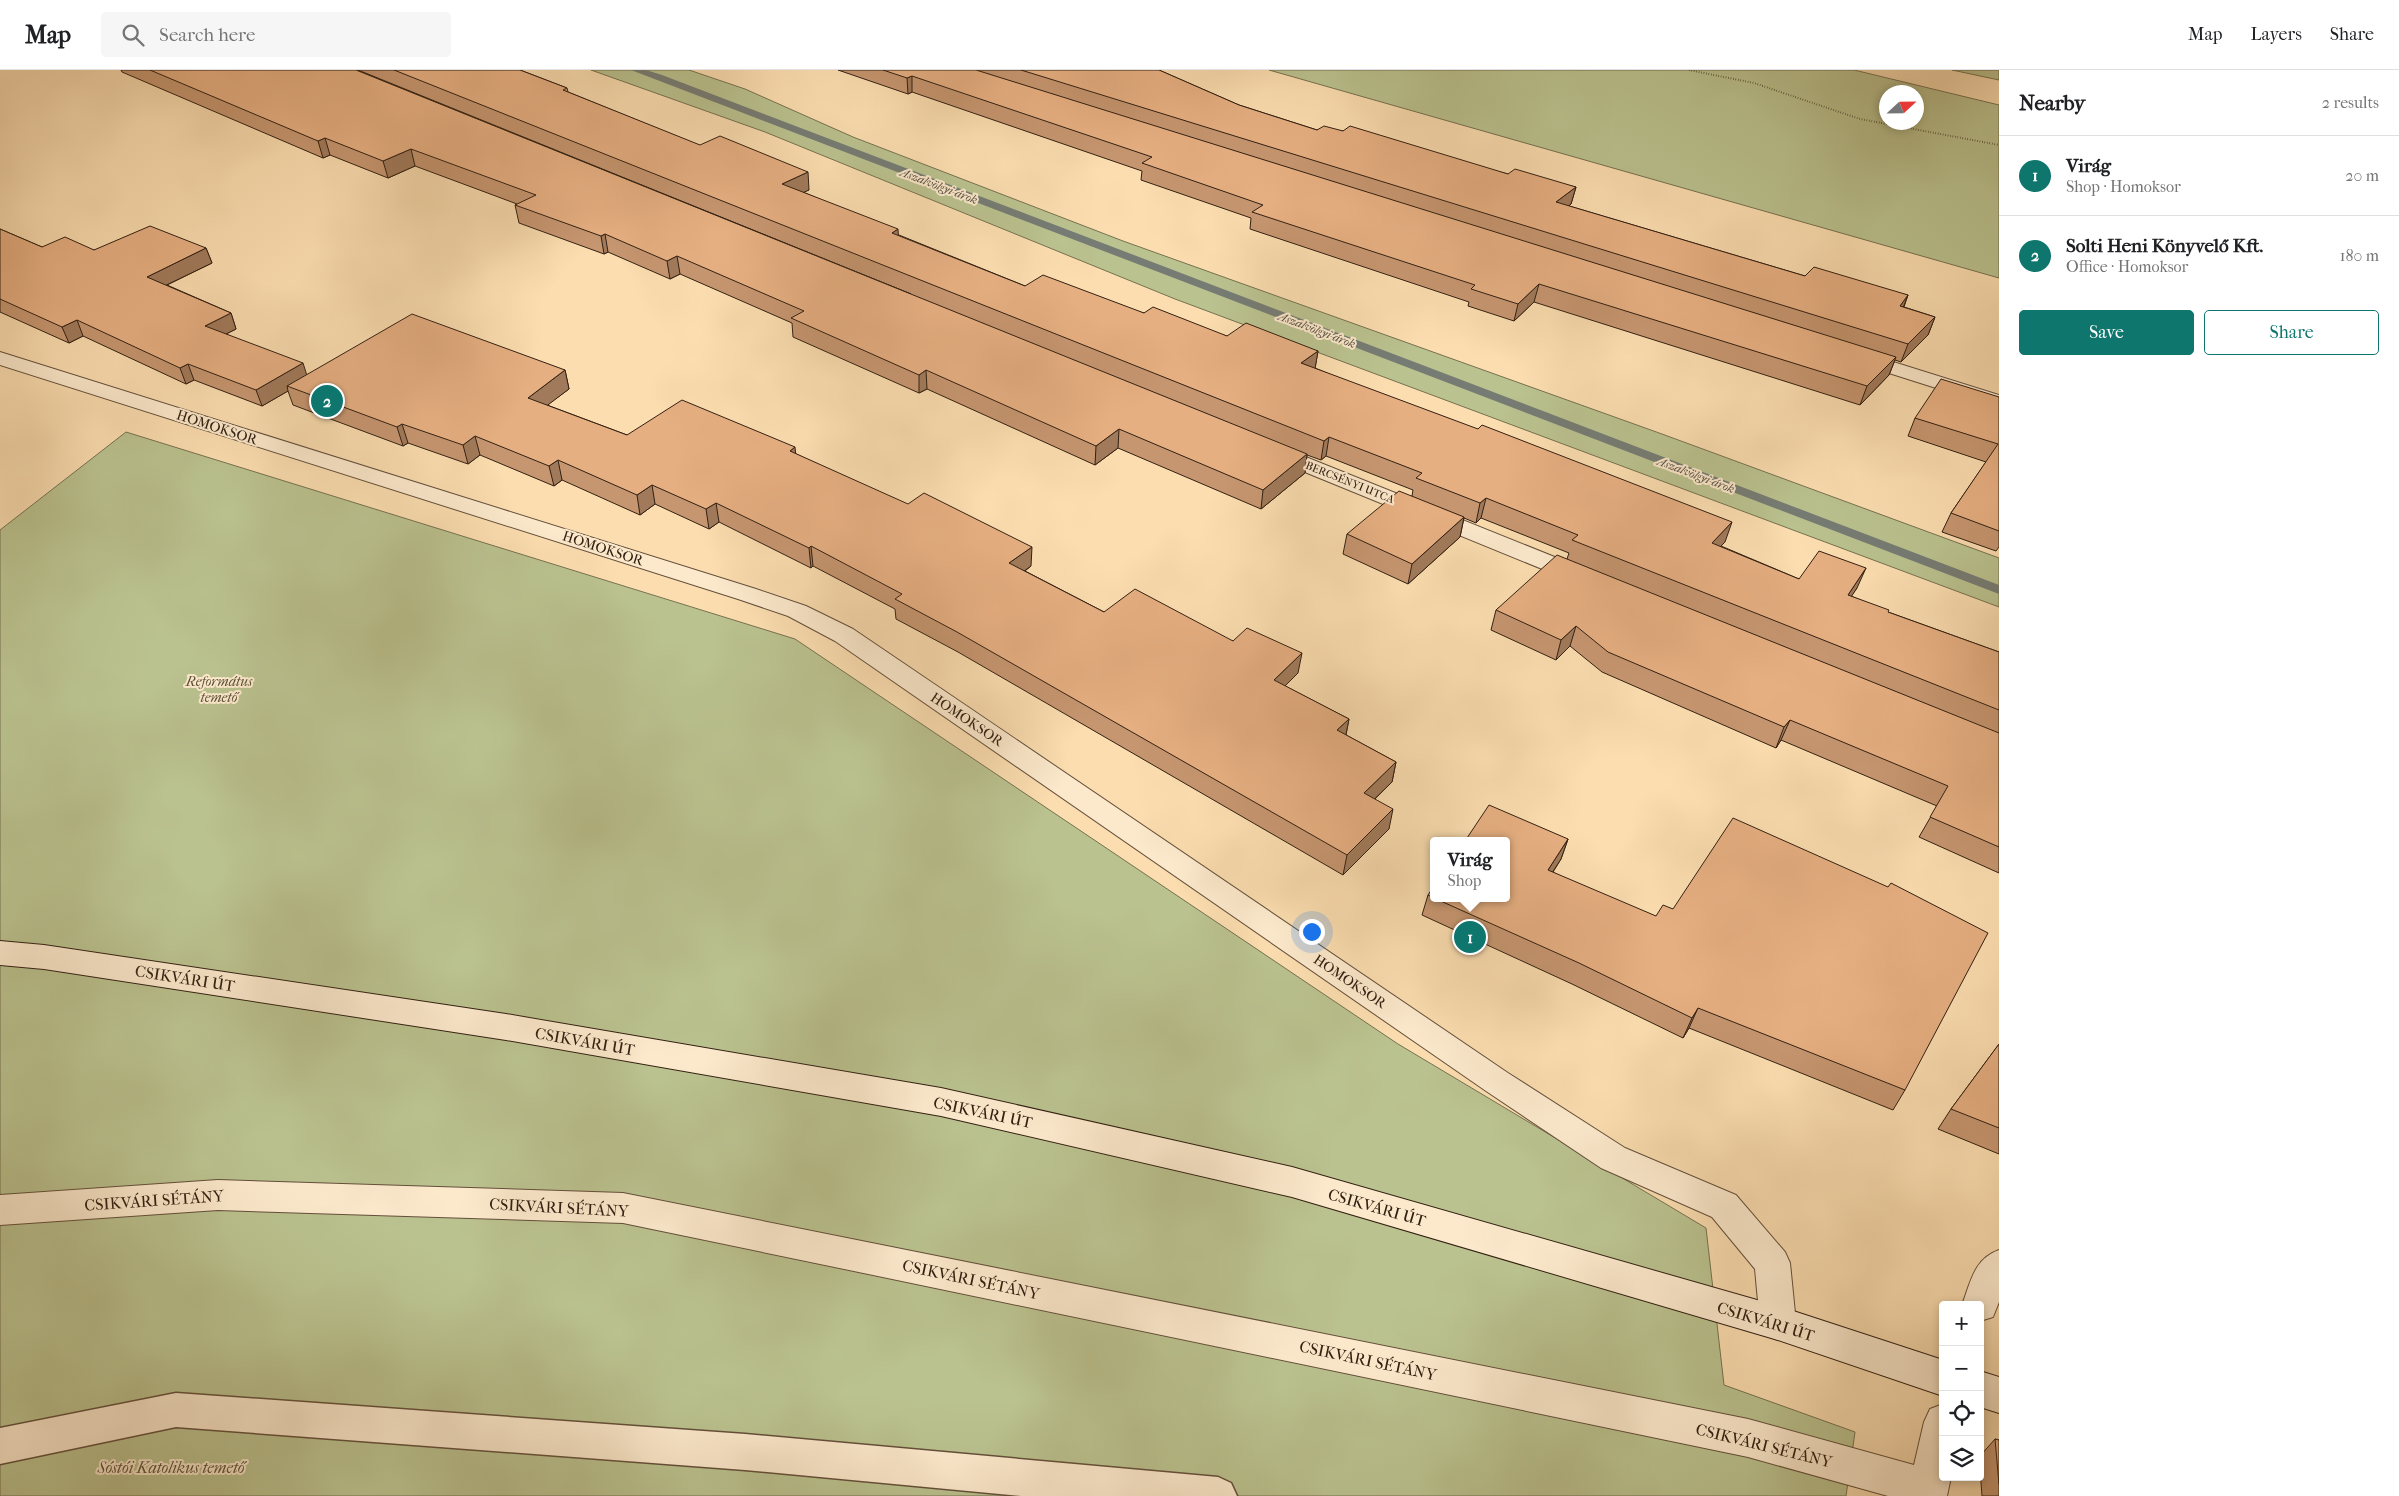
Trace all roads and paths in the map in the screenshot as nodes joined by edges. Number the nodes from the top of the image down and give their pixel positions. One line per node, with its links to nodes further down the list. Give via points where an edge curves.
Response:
1 (1689, 70): 2 (path, via 1754,83 1860,118)
2 (1999, 145)
3 (1838, 351): 5 (street)
4 (0, 358): 12 (street, HOMOKSOR, via 747,594 797,611 844,635 1613,1158 1724,1206 1772,1263)
5 (1999, 402)
6 (1252, 442): 7 (street, BERCSÉNYI UTCA)
7 (1602, 585)
8 (0, 953): 12 (street, CSIKVÁRI ÚT, via 44,956 506,1027 941,1102 1292,1182)
9 (0, 1210): 18 (street, CSIKVÁRI SÉTÁNY, via 218,1195 623,1208 1748,1438)
10 (1999, 1266): 11 (street, via 1990,1277)
11 (1981, 1301)
12 (1778, 1323): 13 (street, CSIKVÁRI ÚT)
13 (1939, 1377)
14 (1984, 1390): 15 (street)
15 (1999, 1395)
16 (1940, 1436): 18 (street)
17 (0, 1446): 19 (lane, via 176,1410 745,1452)
18 (1927, 1492)
19 (1218, 1496)

